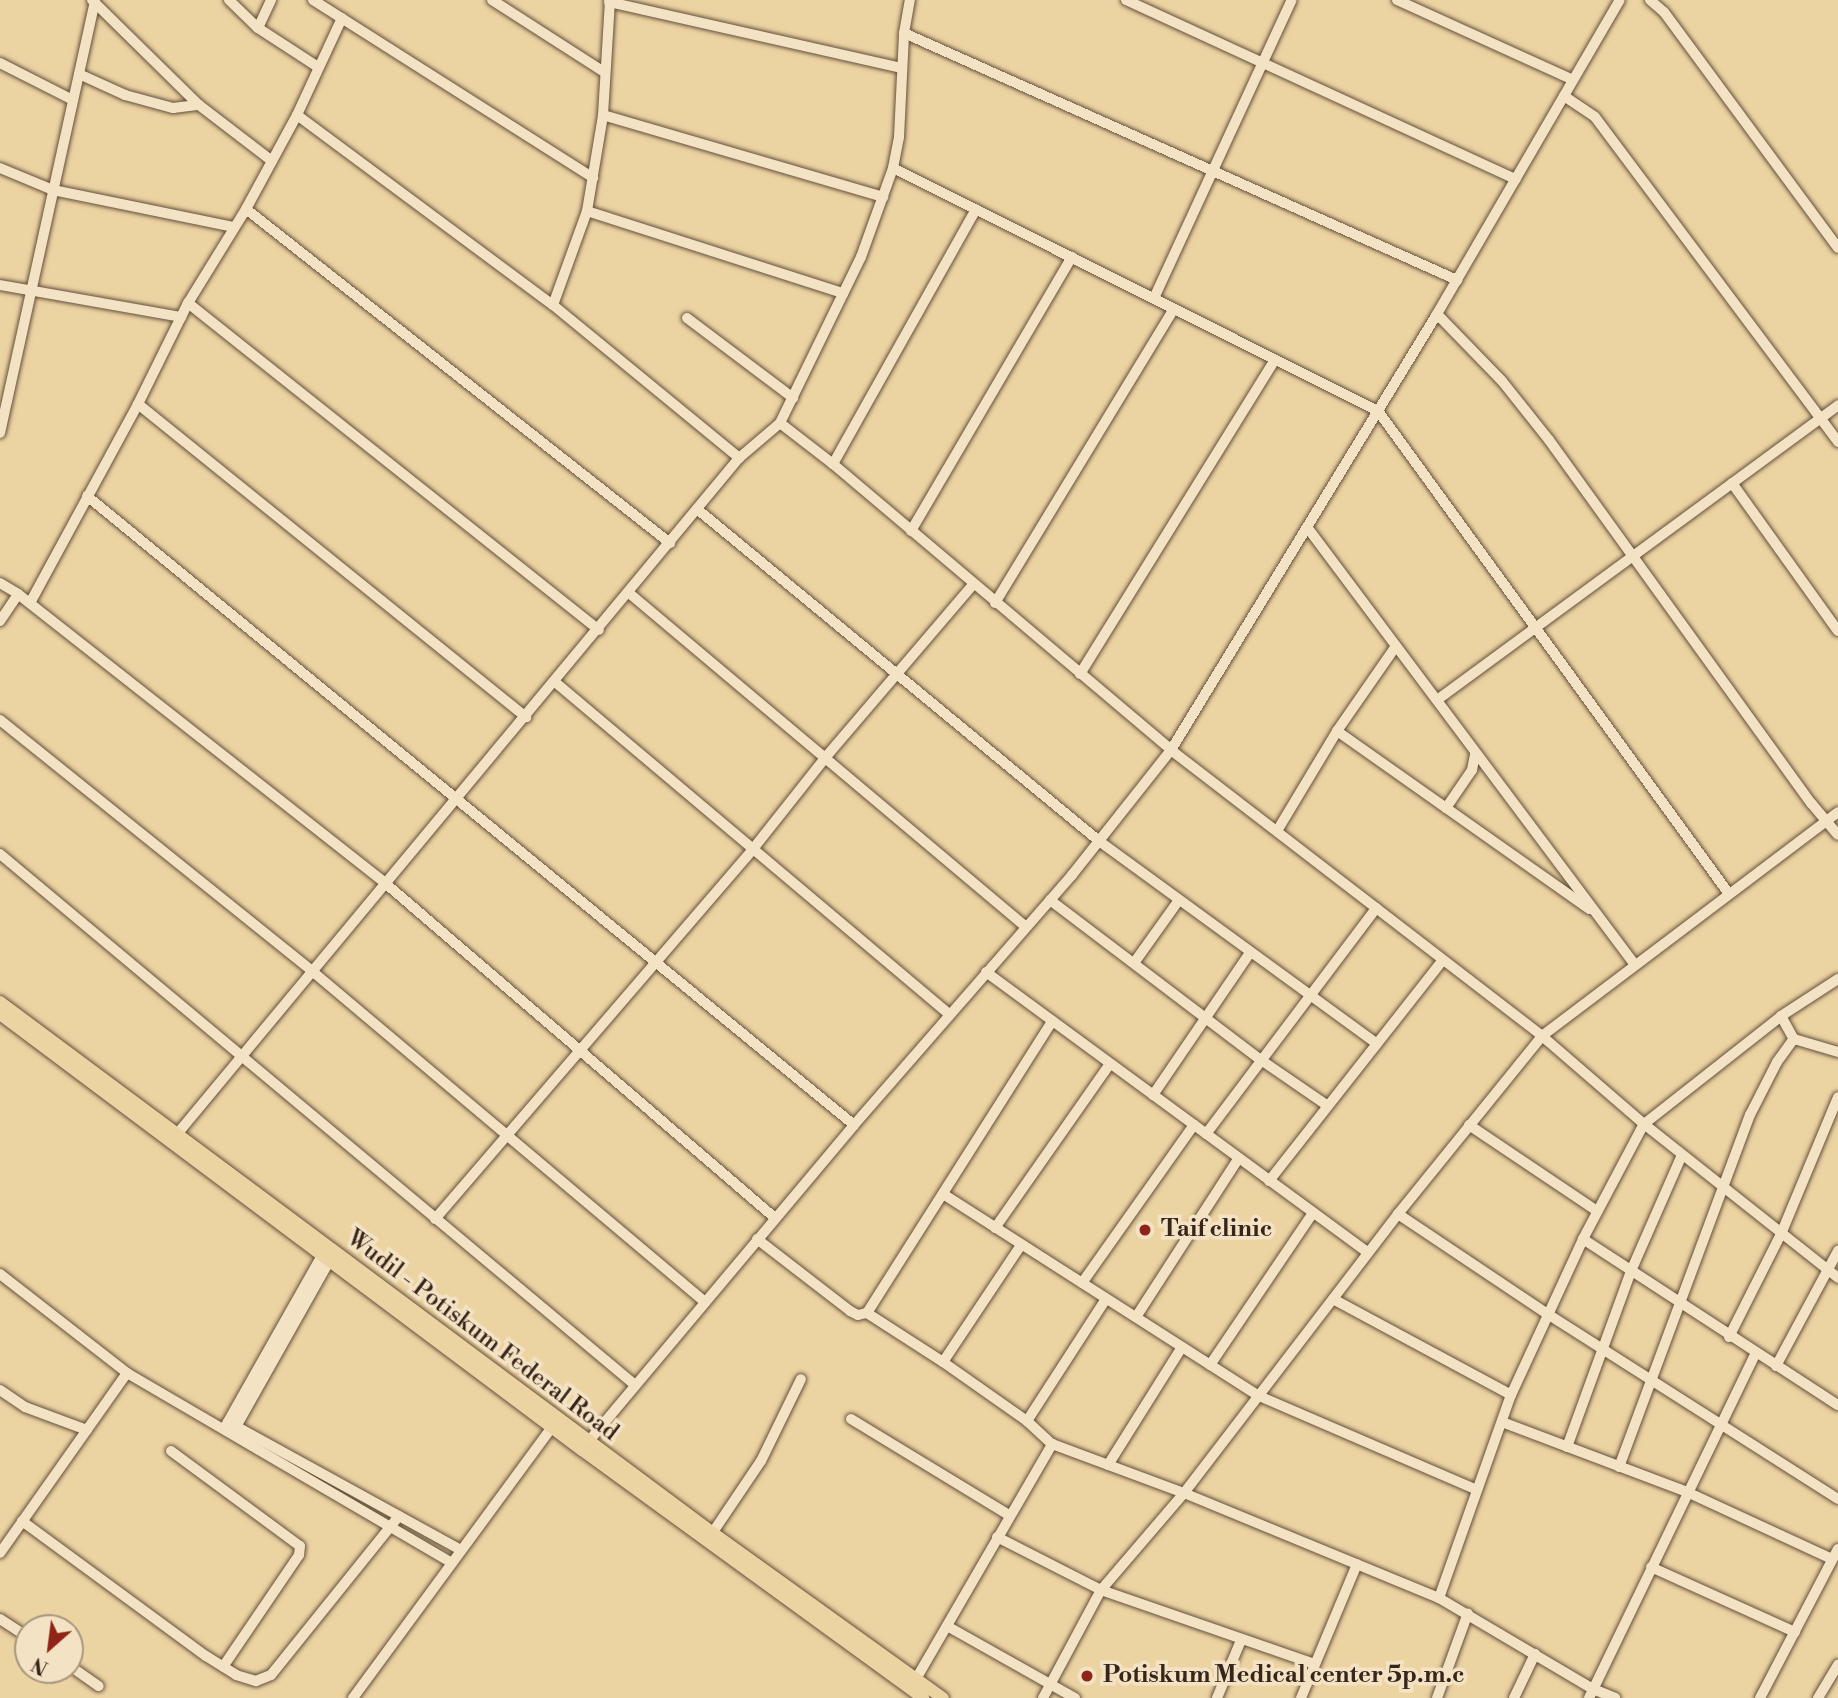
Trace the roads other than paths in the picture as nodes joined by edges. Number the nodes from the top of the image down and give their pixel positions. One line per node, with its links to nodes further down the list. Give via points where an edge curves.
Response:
1 (94, 0): 22 (street); 26 (street)
2 (229, 0): 15 (street)
3 (271, 0): 15 (street)
4 (313, 0): 14 (street)
5 (492, 0): 13 (street)
6 (910, 0): 16 (street)
7 (1126, 0): 18 (street)
8 (1292, 0): 18 (street)
9 (1397, 0): 23 (street)
10 (1620, 0): 23 (street)
11 (1650, 0): 41 (street, via 1664,12)
12 (610, 1): 20 (street); 21 (street)
13 (505, 4): 21 (street)
14 (342, 18): 19 (street); 33 (street)
15 (258, 28): 19 (street)
16 (904, 33): 20 (street); 32 (street)
17 (0, 63): 25 (street)
18 (1263, 63): 32 (street); 34 (street)
19 (318, 67): 27 (street)
20 (902, 68): 31 (street)
21 (604, 72): 28 (street)
22 (79, 74): 25 (street); 26 (street, via 125,95 173,108)
23 (1573, 80): 24 (street)
24 (1564, 96): 34 (street); 59 (street, via 1595,117)
25 (74, 100): 35 (street)
26 (199, 105): 29 (street)
27 (298, 115): 29 (street); 49 (street)
28 (603, 115): 33 (street); 36 (street)
29 (272, 161): 37 (street)
30 (0, 168): 35 (street)
31 (893, 168): 36 (street); 38 (street)
32 (1214, 171): 43 (street); 47 (street)
33 (593, 178): 39 (street)
34 (1516, 178): 43 (street)
35 (53, 190): 40 (street); 45 (street)
36 (883, 197): 46 (street)
37 (246, 209): 40 (street); 70 (street)
38 (976, 209): 42 (street); 64 (street)
39 (587, 211): 46 (street); 49 (street)
40 (234, 227): 48 (street)
41 (1838, 248)
42 (1072, 257): 47 (street); 69 (street)
43 (1457, 280): 51 (street)
44 (0, 285): 45 (street)
45 (30, 293): 52 (street); 61 (street)
46 (843, 293): 55 (street)
47 (1154, 298): 50 (street)
48 (188, 303): 52 (street); 80 (street)
49 (554, 305): 63 (street)
50 (1174, 309): 54 (street); 77 (street)
51 (1437, 314): 58 (street); 71 (street, via 1502,381)
52 (181, 317): 56 (street)
53 (687, 318): 55 (street)
54 (1275, 359): 58 (street); 84 (street)
55 (793, 398): 60 (street)
56 (138, 404): 66 (street); 87 (street)
57 (1838, 405): 59 (street)
58 (1378, 411): 68 (street); 79 (street)
59 (1821, 418): 62 (street); 65 (street)
60 (780, 423): 63 (street); 64 (street)
61 (0, 433)
62 (1838, 442)
63 (739, 458): 67 (street)
64 (833, 464): 69 (street)
65 (1732, 484): 71 (street); 81 (street)
66 (87, 496): 76 (street); 93 (street)
67 (697, 509): 70 (street); 83 (street)
68 (1307, 527): 82 (street); 90 (street)
69 (911, 531): 73 (street)
70 (670, 542): 74 (street)
71 (1633, 556): 79 (street); 96 (street)
72 (0, 583): 75 (street)
73 (973, 585): 77 (street); 83 (street)
74 (629, 593): 80 (street); 92 (street)
75 (18, 594): 76 (street); 78 (street)
76 (30, 603): 102 (street)
77 (995, 603): 84 (street)
78 (0, 621)
79 (1536, 628): 86 (street); 103 (street)
80 (599, 630): 85 (street)
81 (1838, 631)
82 (1396, 646): 86 (street); 89 (street)
83 (897, 674): 92 (street); 99 (street)
84 (1080, 674): 90 (street)
85 (555, 682): 87 (street); 100 (street)
86 (1437, 700): 91 (street)
87 (526, 717): 93 (street)
88 (0, 720): 114 (street)
89 (1337, 731): 94 (street); 97 (street)
90 (1171, 750): 97 (street); 99 (street)
91 (1475, 754): 94 (street, via 1472,770); 107 (street)
92 (825, 758): 100 (street); 108 (street)
93 (455, 801): 102 (street); 111 (street)
94 (1446, 808): 107 (street)
95 (1838, 812): 96 (street)
96 (1826, 820): 98 (street); 103 (street)
97 (1277, 831): 106 (street)
98 (1838, 835)
99 (1099, 841): 104 (street); 105 (street)
100 (753, 849): 111 (street); 120 (street)
101 (0, 854): 129 (street)
102 (385, 883): 114 (street); 127 (street)
103 (1729, 894): 113 (street)
104 (1050, 900): 108 (street); 112 (street)
105 (1179, 900): 109 (street); 112 (street)
106 (1376, 908): 110 (street); 117 (street)
107 (1598, 915): 113 (street)
108 (1026, 927): 115 (street)
109 (1250, 953): 117 (street); 122 (street)
110 (1443, 960): 124 (street); 126 (street)
111 (654, 962): 127 (street); 136 (street)
112 (1133, 963): 122 (street)
113 (1635, 964): 124 (street)
114 (312, 971): 129 (street); 139 (street)
115 (986, 972): 120 (street); 123 (street)
116 (1838, 979): 121 (street)
117 (1309, 996): 126 (street); 130 (street)
118 (0, 1002): 141 (main road, Wudil - Potiskum Federal Road)
119 (0, 1014): 141 (main road, Wudil - Potiskum Federal Road)
120 (949, 1014): 136 (street)
121 (1781, 1016): 125 (street); 135 (street)
122 (1205, 1017): 130 (street); 132 (street)
123 (1052, 1021): 131 (street); 146 (street)
124 (1542, 1036): 135 (street); 138 (street)
125 (1794, 1039): 128 (street); 145 (street, via 1750,1115)
126 (1377, 1044): 134 (street)
127 (579, 1049): 139 (street); 150 (street)
128 (1838, 1052)
129 (239, 1056): 141 (street); 151 (street)
130 (1261, 1060): 134 (street); 140 (street)
131 (1110, 1064): 132 (street); 152 (street)
132 (1153, 1095): 137 (street)
133 (1838, 1097): 153 (street)
134 (1328, 1106): 144 (street)
135 (1644, 1124): 142 (street); 147 (street)
136 (853, 1125): 150 (street)
137 (1194, 1125): 140 (street); 164 (street)
138 (1469, 1125): 147 (street); 149 (street)
139 (505, 1134): 151 (street); 167 (street)
140 (1206, 1134): 143 (street)
141 (174, 1138): 159 (main road, Wudil - Potiskum Federal Road)
142 (1682, 1155): 145 (street); 161 (street)
143 (1239, 1158): 144 (street); 171 (street)
144 (1269, 1181): 148 (street)
145 (1724, 1188): 153 (street); 168 (street)
146 (943, 1194): 152 (street); 169 (street)
147 (1597, 1211): 155 (street)
148 (1313, 1213): 158 (street); 177 (street)
149 (1398, 1214): 158 (street); 170 (street)
150 (775, 1218): 154 (street)
151 (435, 1219): 182 (street)
152 (995, 1228): 156 (street)
153 (1780, 1234): 160 (street); 172 (street)
154 (757, 1239): 167 (street); 169 (street, via 850,1311)
155 (1583, 1239): 161 (street); 170 (street)
156 (1021, 1244): 164 (street); 176 (street)
157 (1838, 1251): 160 (street)
158 (1368, 1253): 166 (street)
159 (328, 1254): 191 (main road, Wudil - Potiskum Federal Road); 192 (street)
160 (1828, 1270): 163 (street); 178 (street)
161 (1632, 1271): 168 (street); 174 (street)
162 (0, 1274): 179 (street)
163 (1838, 1278)
164 (1082, 1283): 165 (street)
165 (1106, 1298): 171 (street); 188 (street)
166 (1333, 1299): 184 (street); 185 (street)
167 (705, 1302): 182 (street)
168 (1681, 1304): 172 (street); 181 (street)
169 (867, 1313): 176 (street)
170 (1546, 1313): 174 (street); 184 (street)
171 (1136, 1317): 173 (street)
172 (1729, 1337): 175 (street)
173 (1182, 1347): 177 (street); 198 (street)
174 (1601, 1348): 181 (street); 196 (street)
175 (1756, 1353): 178 (street); 190 (street)
176 (943, 1362): 188 (street)
177 (1210, 1365): 185 (street)
178 (1776, 1366): 186 (street)
179 (127, 1373): 192 (street); 193 (street)
180 (801, 1379): 208 (street, via 761,1461)
181 (1652, 1379): 190 (street); 199 (street)
182 (635, 1385): 194 (street)
183 (0, 1390): 193 (street, via 25,1406)
184 (1511, 1395): 189 (street)
185 (1259, 1396): 200 (street); 202 (street)
186 (1836, 1400)
187 (851, 1419): 204 (street)
188 (1027, 1421): 195 (street)
189 (1502, 1422): 196 (street); 200 (street)
190 (1721, 1422): 201 (street); 203 (street)
191 (555, 1423): 194 (main road, Wudil - Potiskum Federal Road); 208 (main road, Wudil - Potiskum Federal Road); 211 (street)
192 (229, 1429): 205 (street); 207 (street)
193 (87, 1430): 206 (street)
194 (589, 1441): 208 (main road, Wudil - Potiskum Federal Road)
195 (1052, 1444): 198 (street); 204 (street)
196 (1567, 1447): 199 (street)
197 (171, 1451): 226 (street, via 300,1546 299,1555)
198 (1108, 1465): 202 (street)
199 (1619, 1466): 201 (street)
200 (1477, 1490): 218 (street)
201 (1687, 1492): 213 (street); 216 (street)
202 (1184, 1493): 215 (street); 217 (street)
203 (1838, 1499)
204 (1009, 1515): 209 (street)
205 (399, 1516): 207 (street); 211 (street)
206 (22, 1521): 212 (street); 226 (street)
207 (391, 1529): 214 (street); 226 (street, via 271,1675 256,1681)
208 (709, 1537): 228 (main road, Wudil - Potiskum Federal Road); 233 (main road, Wudil - Potiskum Federal Road)
209 (997, 1537): 217 (street); 220 (street)
210 (1838, 1549): 213 (street)
211 (461, 1550): 214 (street)
212 (0, 1553)
213 (1832, 1559): 221 (street)
214 (452, 1563): 232 (street)
215 (1357, 1564): 218 (street); 224 (street)
216 (1651, 1567): 221 (street); 231 (street)
217 (1101, 1590): 222 (street); 229 (street)
218 (1439, 1598): 219 (street)
219 (1468, 1614): 223 (street); 239 (street)
220 (947, 1626): 228 (street); 229 (street)
221 (1794, 1632): 242 (street)
222 (1241, 1640): 224 (street); 237 (street)
223 (1535, 1654): 231 (street); 240 (street)
224 (1315, 1664): 238 (street)
225 (1838, 1665): 243 (street)
226 (223, 1667)
227 (84, 1676): 230 (street)
228 (916, 1679): 234 (main road, Wudil - Potiskum Federal Road)
229 (1051, 1684): 235 (street); 236 (street)
230 (99, 1686)
231 (1591, 1694): 241 (street)
232 (353, 1698)
233 (923, 1698)
234 (943, 1698)
235 (1043, 1698)
236 (1075, 1698)
237 (1217, 1698)
238 (1301, 1698)
239 (1437, 1698)
240 (1514, 1698)
241 (1615, 1698)
242 (1760, 1698)
243 (1818, 1698)

